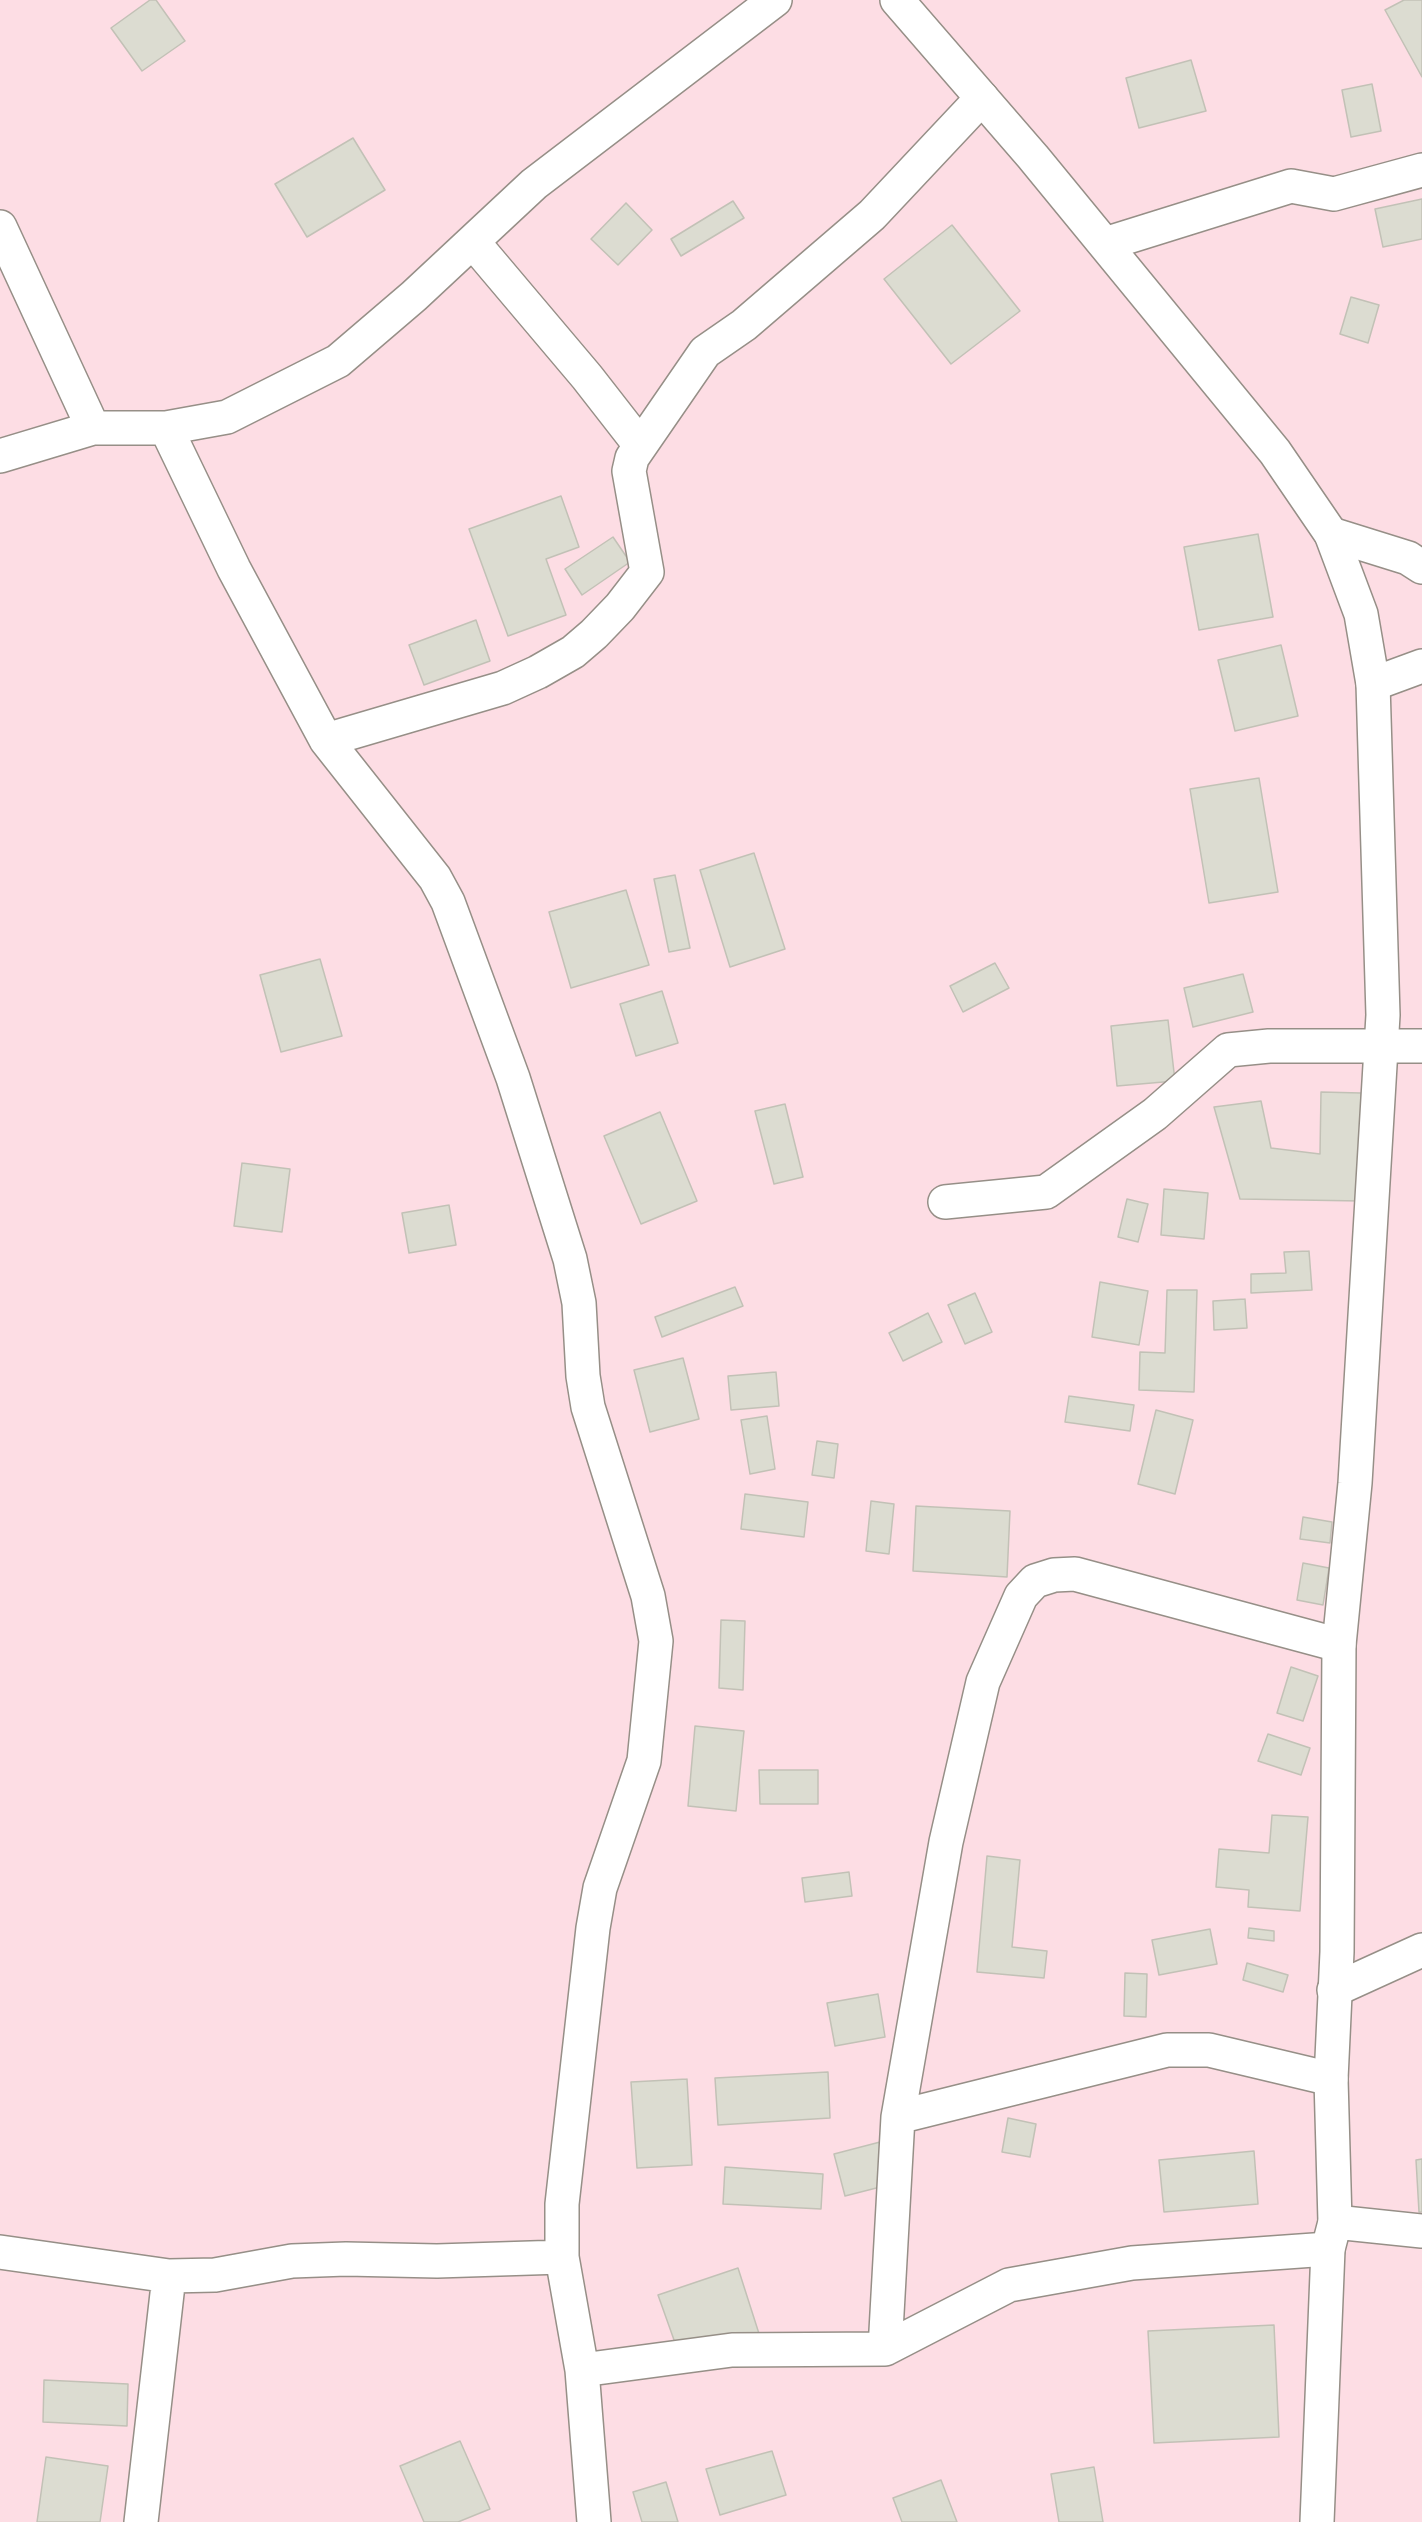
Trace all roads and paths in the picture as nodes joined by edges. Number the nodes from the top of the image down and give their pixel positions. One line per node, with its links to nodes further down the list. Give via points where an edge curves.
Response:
1 (775, 0): 6 (street, via 534,184)
2 (897, 0): 3 (street)
3 (982, 98): 7 (street); 10 (street, via 872,215 744,325 705,352)
4 (1422, 170): 7 (street, via 1334,194 1291,186)
5 (0, 227): 8 (street)
6 (473, 242): 9 (street, via 338,361 227,417); 10 (street)
7 (1105, 244): 12 (street, via 1275,452)
8 (93, 428): 9 (street); 11 (street)
9 (166, 428): 16 (street, via 234,569)
10 (640, 445): 16 (street, via 629,471 647,572 594,634 573,652 503,688)
11 (0, 456)
12 (1331, 534): 13 (street, via 1408,558); 15 (street, via 1361,614)
13 (1422, 567)
14 (1422, 666): 15 (street)
15 (1373, 684): 18 (street)
16 (326, 740): 28 (street, via 435,878 448,902 513,1078 570,1259 579,1303 588,1407 648,1596 656,1641 644,1761 600,1888 593,1928 562,2205)
17 (1422, 1046): 18 (street)
18 (1382, 1047): 19 (street, via 1269,1046 1228,1050 1155,1114 1046,1192); 20 (street, via 1355,1483)
19 (945, 1202)
20 (1339, 1645): 22 (street); 24 (street, via 1075,1574 1035,1581 1021,1596 983,1682 946,1842)
21 (1422, 1950): 22 (street)
22 (1334, 1990): 23 (street)
23 (1331, 2079): 24 (street, via 1209,2050 1167,2050); 26 (street)
24 (898, 2117): 30 (street)
25 (1422, 2231): 26 (street)
26 (1331, 2236): 30 (street, via 1009,2284); 34 (street)
27 (0, 2253): 29 (street)
28 (562, 2257): 29 (street, via 437,2262 292,2261 215,2275); 31 (street)
29 (169, 2276): 32 (street)
30 (885, 2349): 31 (street, via 732,2350)
31 (582, 2370): 33 (street)
32 (141, 2522)
33 (594, 2522)
34 (1317, 2522)

